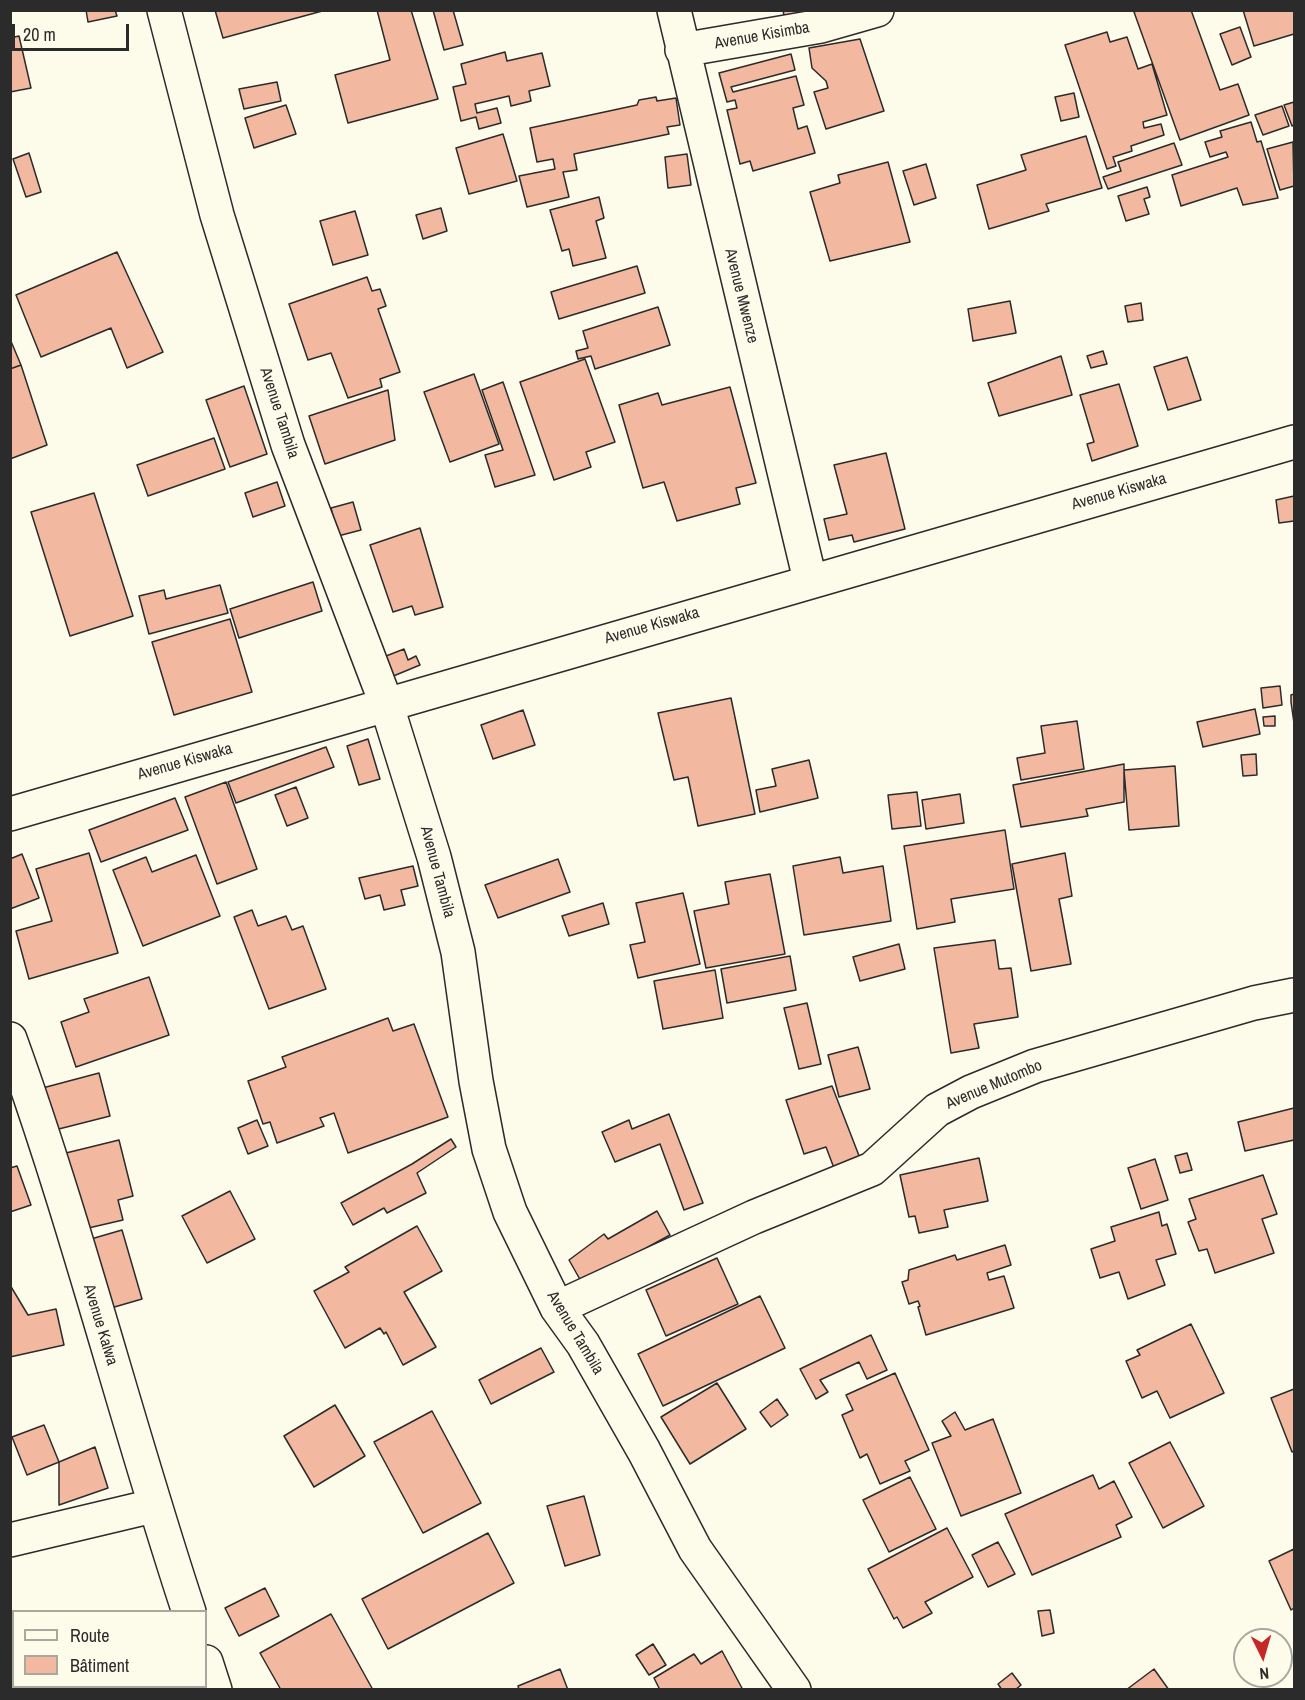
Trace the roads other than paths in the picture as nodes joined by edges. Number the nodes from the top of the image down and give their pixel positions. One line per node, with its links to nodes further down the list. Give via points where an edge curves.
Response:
1 (164, 10): 7 (street, Avenue Tambila, via 217,215 288,445)
2 (674, 10): 4 (street, Avenue Mwenze)
3 (877, 10): 4 (street, Avenue Kisimba, via 822,26)
4 (682, 50): 6 (street, Avenue Mwenze)
5 (1294, 442): 6 (street, Avenue Kiswaka)
6 (810, 580): 7 (street, Avenue Kiswaka)
7 (386, 703): 8 (street, Avenue Kiswaka); 12 (street, Avenue Tambila, via 434,857 458,952 489,1149 510,1212)
8 (10, 814)
9 (1294, 995): 12 (street, Avenue Mutombo, via 1035,1066 971,1092 937,1110 872,1169 754,1216)
10 (10, 1039): 11 (street, Avenue Kalwa)
11 (23, 1117): 13 (street, Avenue Kalwa)
12 (557, 1308): 18 (street, Avenue Tambila, via 583,1344 695,1549)
13 (153, 1506): 14 (street); 15 (street, Avenue Kalwa)
14 (10, 1540)
15 (189, 1610)
16 (207, 1665): 17 (street)
17 (215, 1689)
18 (794, 1689)

